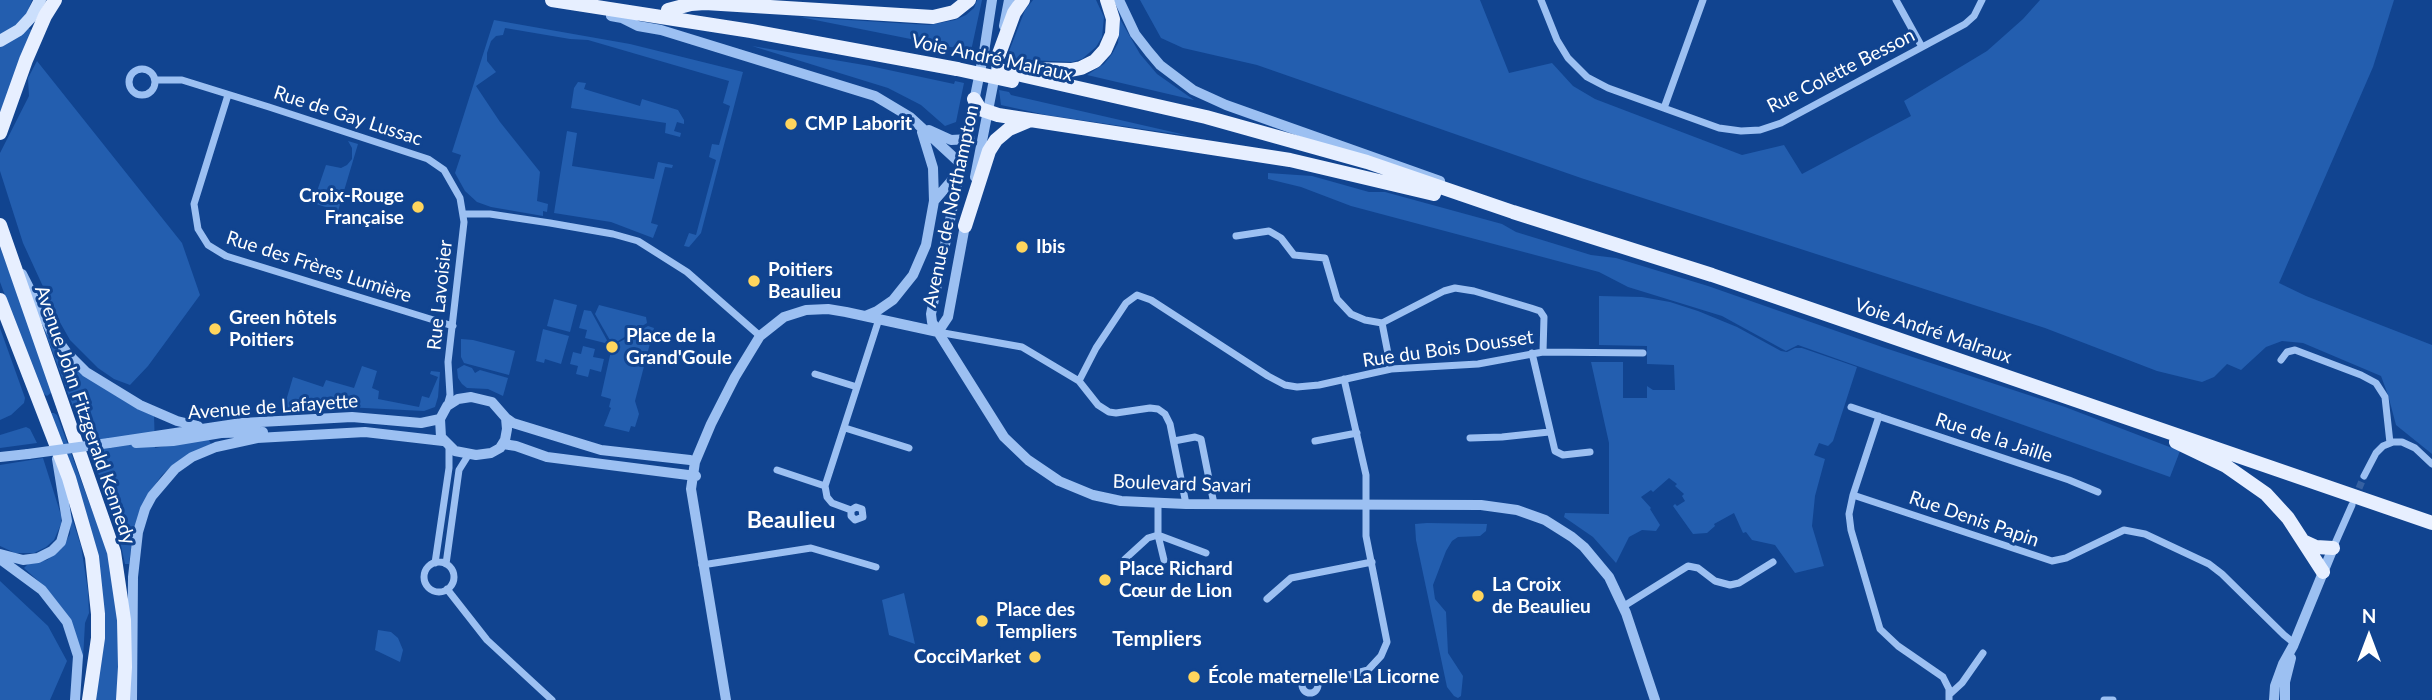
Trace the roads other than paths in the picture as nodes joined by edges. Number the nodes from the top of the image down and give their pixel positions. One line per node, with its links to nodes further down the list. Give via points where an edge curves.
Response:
1 (40, 0): 16 (main road, via 19,30)
2 (55, 0): 28 (main road, via 26,60)
3 (604, 0): 15 (main road, Voie André Malraux)
4 (969, 0): 15 (main road, via 954,12 933,17 705,3)
5 (992, 0): 23 (street, Avenue de Northampton)
6 (1009, 0): 18 (street, Avenue de Northampton)
7 (1023, 0): 18 (main road)
8 (1107, 0): 20 (main road, via 1112,34 1095,61 1071,70)
9 (1119, 0): 33 (street, via 1149,52 1193,90 1422,173)
10 (1541, 0): 24 (street, Rue Colette Besson, via 1557,40 1587,77)
11 (1703, 0): 24 (street)
12 (1896, 0): 17 (street)
13 (1982, 0): 17 (street, Rue Colette Besson, via 1965,24)
14 (558, 1): 19 (main road, Voie André Malraux); 27 (street, via 875,96)
15 (668, 10): 19 (main road, Voie André Malraux)
16 (0, 41)
17 (1922, 47): 24 (street, Rue Colette Besson, via 1760,130 1719,128)
18 (999, 54): 25 (street, Avenue de Northampton)
19 (959, 66): 20 (main road, Voie André Malraux, bridge)
20 (1009, 73): 33 (main road, Voie André Malraux, via 1419,181)
21 (155, 80): 22 (street, Rue de Gay Lussac, via 183,80)
22 (228, 95): 34 (street, Rue de Gay Lussac, via 432,160 448,176); 42 (street, Rue des Frères Lumière, via 194,204 198,229 208,245 226,256)
23 (974, 99): 25 (main road); 30 (street, Avenue de Northampton)
24 (1664, 108)
25 (988, 113): 26 (main road); 29 (street, Avenue de Northampton)
26 (1033, 120): 33 (main road, via 1290,160); 35 (main road, via 1015,124 996,139)
27 (919, 124): 30 (street, via 941,136); 31 (street); 32 (street, via 930,153)
28 (0, 133)
29 (984, 134): 30 (street); 35 (street, Avenue de Northampton)
30 (965, 141): 31 (street, Avenue de Northampton)
31 (960, 168): 32 (street); 43 (street, Avenue de Northampton, via 931,314)
32 (934, 201): 39 (street, via 923,256 913,275 893,300)
33 (1513, 212): 62 (main road, Voie André Malraux)
34 (464, 214): 42 (street, Rue Lavoisier); 44 (street, via 550,223 638,241 681,267)
35 (965, 226): 43 (street, Avenue de Northampton, via 948,317)
36 (0, 228): 58 (street, via 51,331 68,353 99,381); 119 (main road, Avenue John Fitzgerald Kennedy, via 114,552 124,620)
37 (1236, 236): 41 (street, via 1269,231 1294,255 1325,258 1342,306 1360,319)
38 (0, 300): 77 (main road, Avenue John Fitzgerald Kennedy)
39 (864, 316): 40 (street); 44 (street, via 806,310 784,317)
40 (879, 319): 43 (street); 54 (street)
41 (1382, 323): 45 (street, via 1448,289 1465,288 1539,311 1544,317); 49 (street)
42 (453, 326): 52 (street, Rue Lavoisier, via 448,366)
43 (937, 332): 53 (street, via 1022,347); 89 (street, Boulevard Savari, via 996,426 1028,460 1059,481 1093,495 1121,502)
44 (760, 336): 83 (street, via 712,411)
45 (1543, 352): 46 (street, Rue du Bois Dousset); 47 (street, Rue du Bois Dousset)
46 (1532, 353): 49 (street, Rue du Bois Dousset, via 1478,365); 65 (street)
47 (1643, 353)
48 (2281, 360): 75 (street, via 2295,350 2376,383 2385,397)
49 (1391, 369): 51 (street, Rue du Bois Dousset)
50 (815, 374): 54 (street)
51 (1344, 379): 53 (street, Rue du Bois Dousset, via 1304,387 1280,383 1137,295 1126,303); 67 (street)
52 (451, 381): 55 (street); 56 (street, Rue Lavoisier)
53 (1079, 381): 70 (street, via 1107,411 1161,411 1168,418)
54 (857, 387): 64 (street)
55 (471, 397): 56 (street); 60 (street, via 492,402)
56 (447, 407): 61 (street)
57 (1851, 407): 59 (street, Rue de la Jaille)
58 (161, 415): 63 (street); 68 (street)
59 (1879, 416): 87 (street, Rue de la Jaille); 88 (street)
60 (506, 418): 74 (street, via 507,435); 83 (street, via 601,450)
61 (440, 419): 63 (street, Avenue de Lafayette, via 420,423 334,417); 76 (street)
62 (2131, 419): 95 (main road, Voie André Malraux); 97 (main road, via 2246,479 2277,504)
63 (211, 427): 68 (street, Avenue de Lafayette)
64 (845, 428): 78 (street); 86 (street)
65 (1549, 432): 69 (street); 79 (street, via 1557,453)
66 (340, 433): 73 (street, Avenue de Lafayette, via 237,432); 76 (street, Avenue de Lafayette, via 378,433); 120 (street, Avenue de Lafayette, via 235,441 200,453 175,469 152,496 140,522 135,557)
67 (1357, 433): 71 (street); 92 (street, via 1366,475)
68 (164, 434): 72 (street, Avenue de Lafayette); 73 (street)
69 (1470, 438)
70 (1174, 441): 90 (street); 91 (street, via 1200,439)
71 (1315, 441)
72 (109, 443): 73 (street, Avenue de Lafayette); 81 (street, Avenue de Lafayette, bridge)
73 (154, 443)
74 (502, 443): 80 (street, via 491,453); 83 (street, via 548,457)
75 (2390, 443): 82 (street, via 2408,444); 85 (street, via 2376,453)
76 (446, 444): 80 (street, Avenue de Lafayette); 105 (street, via 449,468)
77 (55, 445): 100 (street, via 67,521 65,536 38,558); 118 (main road, Avenue John Fitzgerald Kennedy, via 69,478 95,574 97,638)
78 (909, 448)
79 (1590, 452)
80 (469, 454): 106 (street, via 459,470)
81 (0, 457)
82 (2432, 464)
83 (695, 469): 107 (street, via 691,489)
84 (777, 470): 86 (street)
85 (2364, 476)
86 (825, 486): 94 (street, via 829,500)
87 (2098, 492)
88 (1853, 495): 113 (street, Rue Denis Papin, via 2052,561 2124,530 2145,534 2209,564); 116 (street, via 1851,530 1880,629 1939,673)
89 (1158, 503): 90 (street, Boulevard Savari); 96 (street)
90 (1186, 504): 91 (street, Boulevard Savari)
91 (1214, 504): 92 (street, Boulevard Savari)
92 (1366, 505): 103 (street); 112 (street, Boulevard Savari, via 1492,506 1545,520 1592,555)
93 (2352, 505): 98 (street)
94 (851, 510)
95 (2432, 523)
96 (1158, 535): 99 (street); 101 (street); 102 (street)
97 (2302, 540): 98 (main road); 109 (main road)
98 (2333, 548): 109 (street)
99 (1206, 553)
100 (0, 556): 117 (street, via 42,590 67,622 78,656)
101 (1125, 559)
102 (1164, 561)
103 (1372, 562): 111 (street, via 1292,579); 115 (street, via 1387,633 1384,649 1368,670)
104 (1773, 562): 112 (street, via 1730,585 1688,566)
105 (435, 563): 106 (street); 110 (street, via 426,570 425,583 434,591)
106 (446, 564): 110 (street, via 454,577)
107 (702, 565): 108 (street, via 811,548); 122 (street)
108 (876, 567)
109 (2323, 572): 113 (street)
110 (447, 589): 121 (street, via 487,640)
111 (1266, 599)
112 (1623, 606): 123 (street, Boulevard Savari)
113 (2294, 644): 126 (street, via 2275,686); 127 (street)
114 (1983, 653): 116 (street)
115 (1318, 683)
116 (1949, 697)
117 (75, 700)
118 (89, 700)
119 (123, 700)
120 (132, 700)
121 (552, 700)
122 (726, 700)
123 (1655, 700)
124 (2104, 700): 125 (street)
125 (2113, 700)
126 (2274, 700)
127 (2285, 700)

